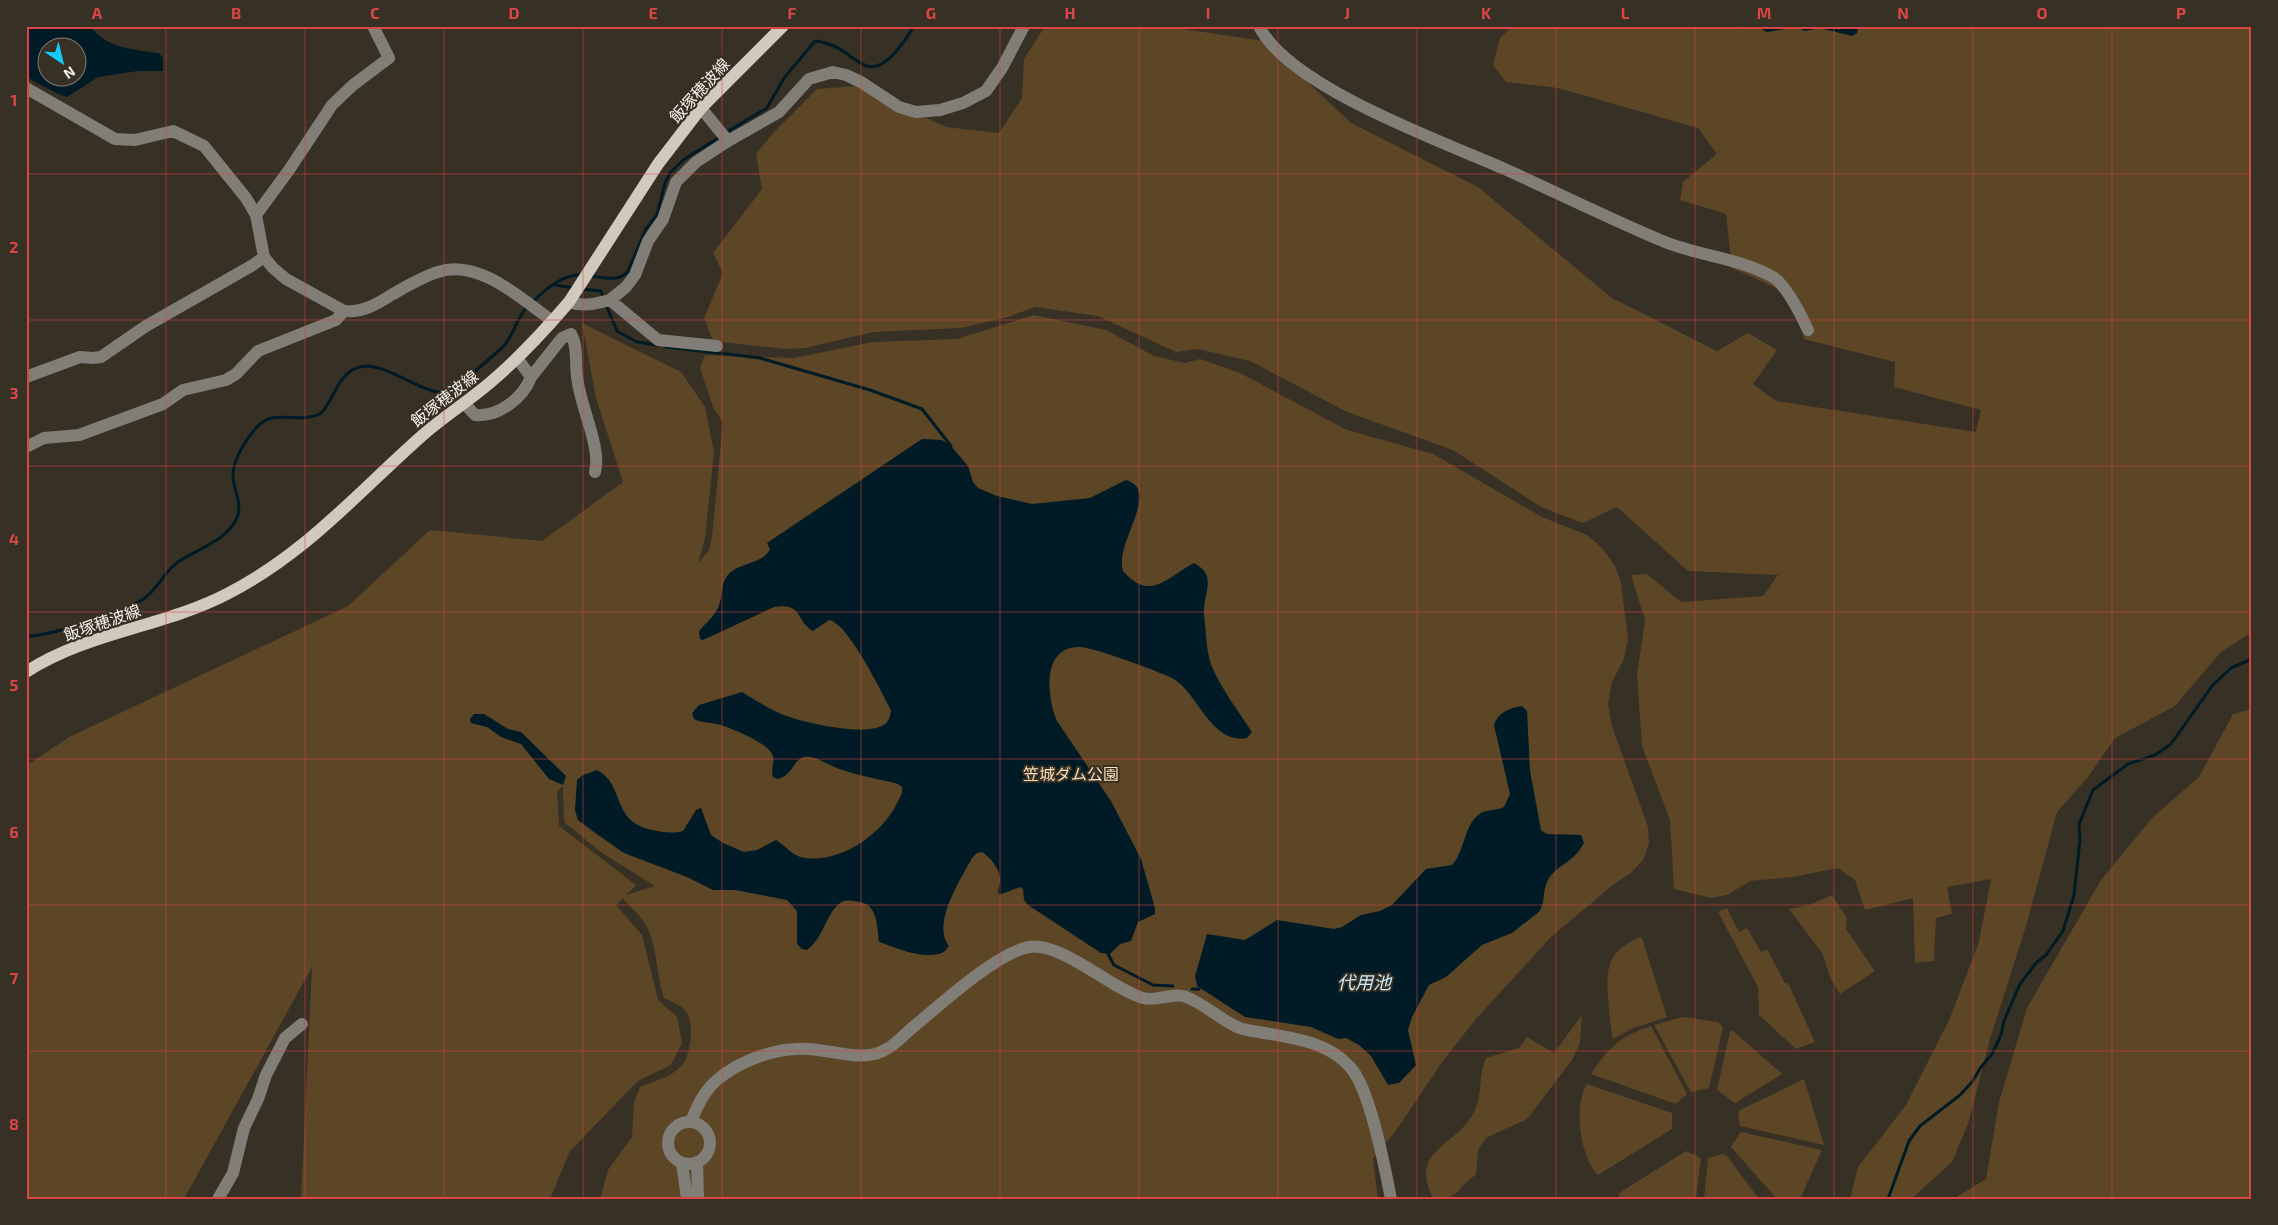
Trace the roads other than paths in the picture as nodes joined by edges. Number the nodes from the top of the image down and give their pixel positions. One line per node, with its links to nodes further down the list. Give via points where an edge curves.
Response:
1 (373, 26): 8 (street, via 388,58 332,105)
2 (783, 26): 6 (main road, 飯塚穂波線)
3 (1024, 26): 7 (street, via 1002,68 986,90 963,103 940,110 916,112 899,107 861,82 833,72 809,79 779,112)
4 (1259, 26): 14 (street, via 1264,37 1280,54 1312,78 1364,107 1667,243 1744,264 1774,278 1800,313)
5 (26, 88): 8 (street, via 114,139 135,140 172,131 187,136 204,146)
6 (701, 108): 7 (street); 11 (main road, 飯塚穂波線, via 658,164)
7 (728, 142): 10 (street, via 696,162 676,182 663,219 648,241 635,275 626,288)
8 (256, 215): 9 (street)
9 (264, 256): 12 (street, via 272,268 286,279); 18 (street, via 146,326 101,357 80,357)
10 (610, 300): 11 (street, via 590,305); 15 (street, via 658,340)
11 (569, 302): 13 (main road, 飯塚穂波線)
12 (344, 311): 13 (street, via 355,312 371,307 439,271 465,270 488,275); 20 (street, via 336,320 258,351 226,380 183,390 163,404 79,435 44,438)
13 (552, 321): 16 (main road, 飯塚穂波線)
14 (1808, 330)
15 (717, 346)
16 (518, 358): 17 (street); 19 (main road, 飯塚穂波線)
17 (532, 377): 19 (street, via 519,398 506,406 475,415); 21 (street, via 562,338 571,334 575,341 581,398 598,462)
18 (26, 378)
19 (464, 403): 22 (main road, 飯塚穂波線, via 425,434 328,525 263,574 203,605 78,646)
20 (26, 447)
21 (596, 472)
22 (26, 672)
23 (302, 1024): 27 (street, via 285,1038 266,1075 244,1128 233,1173)
24 (691, 1122): 25 (street, via 706,1130 710,1141 708,1152); 26 (street, via 684,1122 673,1130 668,1142 672,1155); 30 (street, via 697,1106 717,1080 745,1063 790,1048 876,1054 894,1045 1001,959 1029,947 1038,947 1079,963 1126,992 1145,999 1183,996 1238,1028 1296,1038 1334,1054 1350,1067 1360,1082 1384,1161)
25 (697, 1162): 26 (street); 29 (street)
26 (682, 1163): 28 (street)
27 (218, 1199)
28 (686, 1199)
29 (698, 1199)
30 (1391, 1199)

